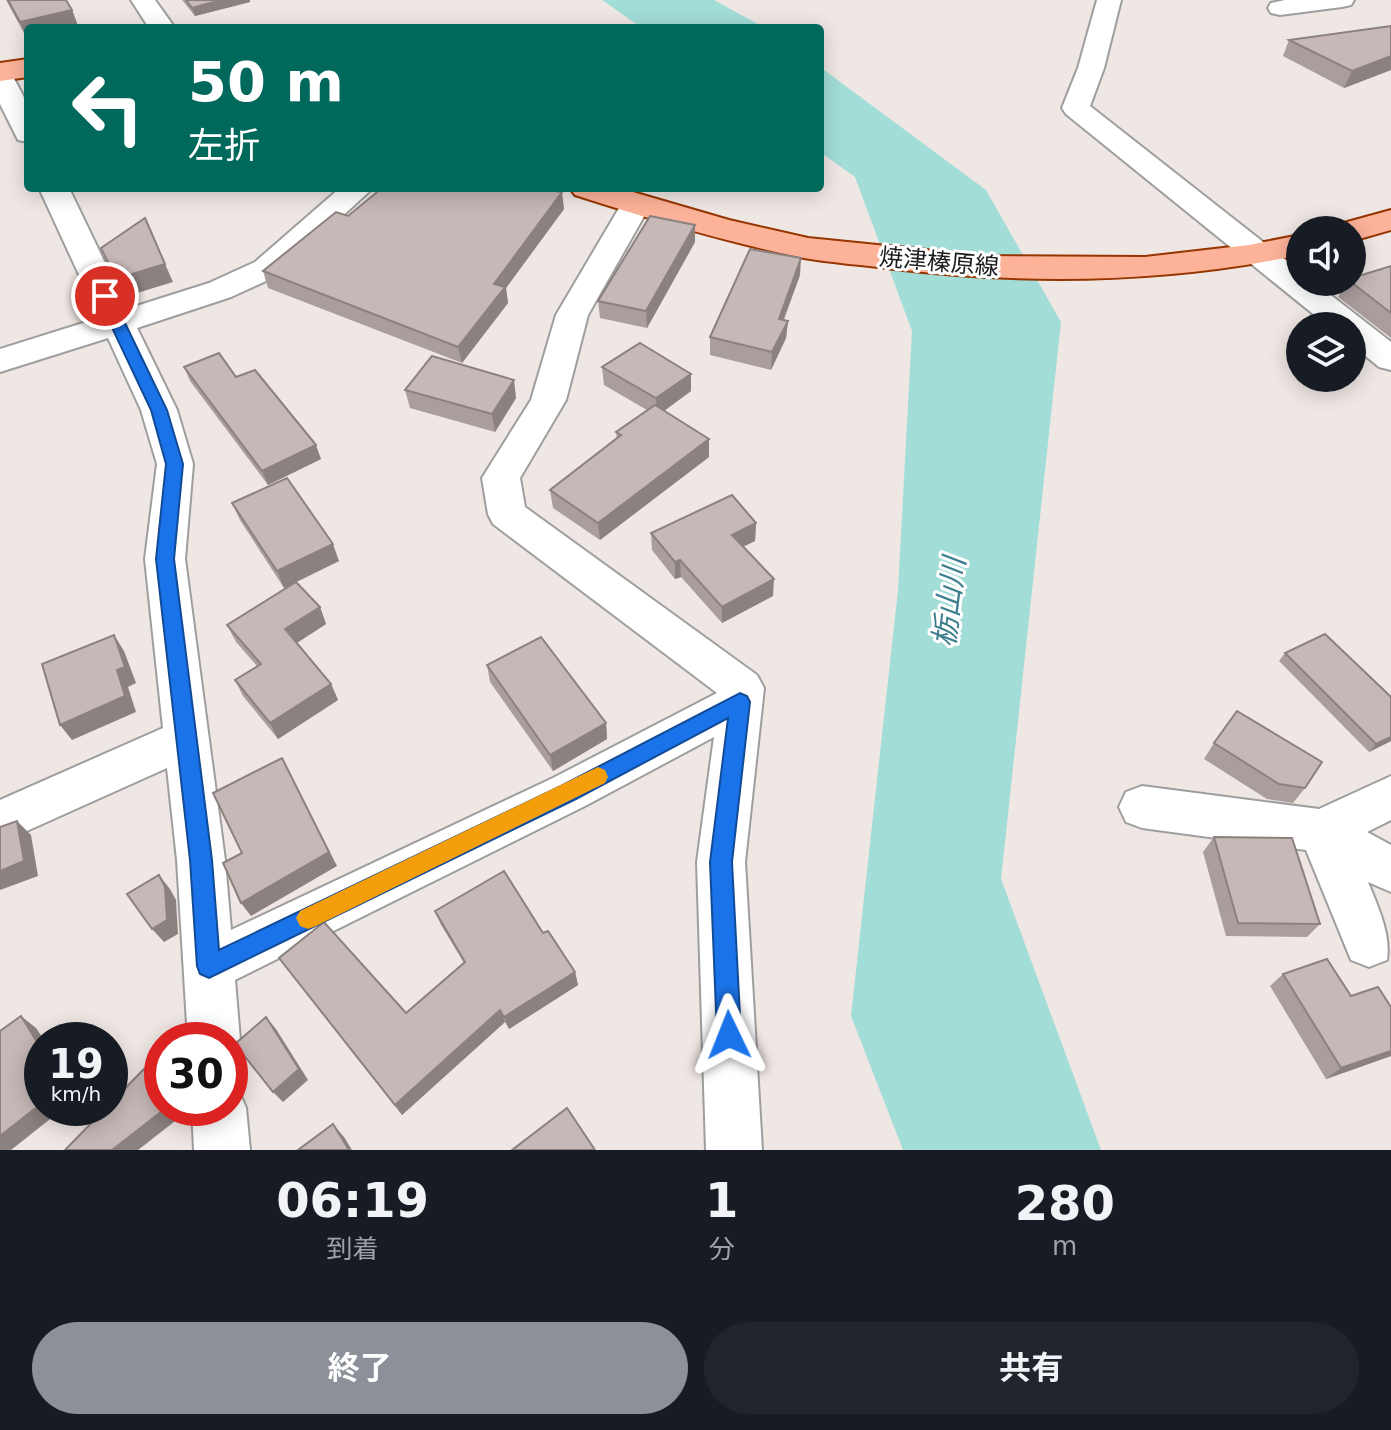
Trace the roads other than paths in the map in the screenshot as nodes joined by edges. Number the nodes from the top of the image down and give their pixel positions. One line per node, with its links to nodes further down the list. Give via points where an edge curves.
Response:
1 (143, 0): 5 (street)
2 (1109, 0): 16 (street, via 1090,80 1076,108)
3 (1342, 0): 4 (street)
4 (1280, 8)
5 (159, 24)
6 (24, 69): 7 (main road)
7 (0, 74): 8 (street)
8 (24, 125)
9 (56, 192): 18 (street)
10 (353, 192): 18 (street, via 266,269 220,290)
11 (598, 192): 12 (main road, 焼津榛原線)
12 (636, 204): 16 (main road, 焼津榛原線, via 800,246 929,263 1097,269); 22 (street, via 572,315 548,400 501,478 507,514 742,688)
13 (1391, 220): 14 (main road)
14 (1366, 227)
15 (1286, 248): 16 (main road, 焼津榛原線)
16 (1259, 254): 17 (street)
17 (1331, 312)
18 (117, 323): 21 (street); 23 (street, via 159,410 175,464 165,559)
19 (1366, 339): 20 (street)
20 (1391, 359)
21 (0, 361)
22 (740, 702): 30 (street, via 569,792); 34 (street, via 721,862)
23 (185, 739): 26 (street); 30 (street)
24 (1391, 797): 27 (street)
25 (1142, 807): 27 (street)
26 (0, 822)
27 (1322, 831): 28 (street); 29 (street)
28 (1391, 870)
29 (1369, 943)
30 (209, 966): 31 (street)
31 (213, 1022)
32 (220, 1126): 33 (street)
33 (222, 1150)
34 (734, 1150)

